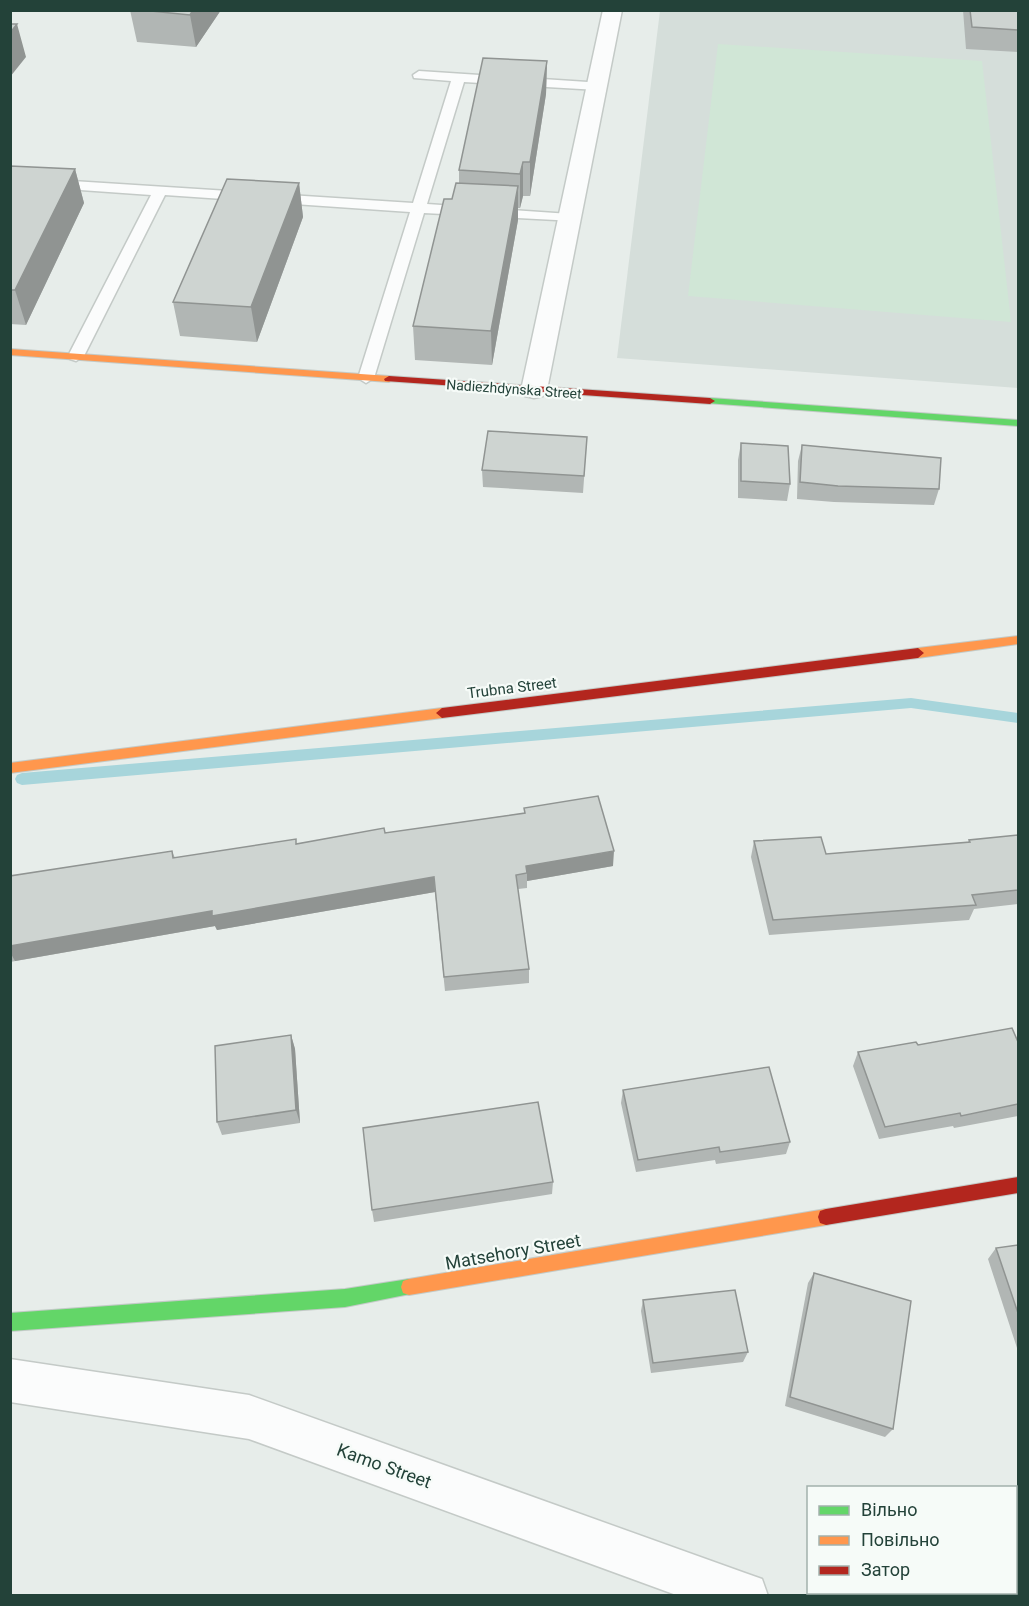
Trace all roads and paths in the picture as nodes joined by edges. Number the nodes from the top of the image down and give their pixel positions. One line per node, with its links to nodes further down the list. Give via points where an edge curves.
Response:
1 (613, 10): 4 (street)
2 (419, 75): 3 (lane)
3 (459, 77): 4 (lane); 7 (lane)
4 (597, 86): 8 (street)
5 (10, 181): 6 (lane)
6 (160, 191): 7 (lane); 10 (lane)
7 (419, 208): 8 (lane); 11 (lane)
8 (570, 218): 12 (street)
9 (10, 352): 10 (street, Nadiezhdynska Street)
10 (76, 356): 11 (street, Nadiezhdynska Street)
11 (366, 378): 12 (street, Nadiezhdynska Street)
12 (534, 390): 13 (street, Nadiezhdynska Street)
13 (1018, 423)
14 (1018, 640): 15 (street, Trubna Street)
15 (10, 768)
16 (1018, 1185): 17 (street, Matsehory Street, via 345,1298)
17 (10, 1322)
18 (10, 1380): 19 (street, Kamo Street, via 249,1417)
19 (745, 1596)

